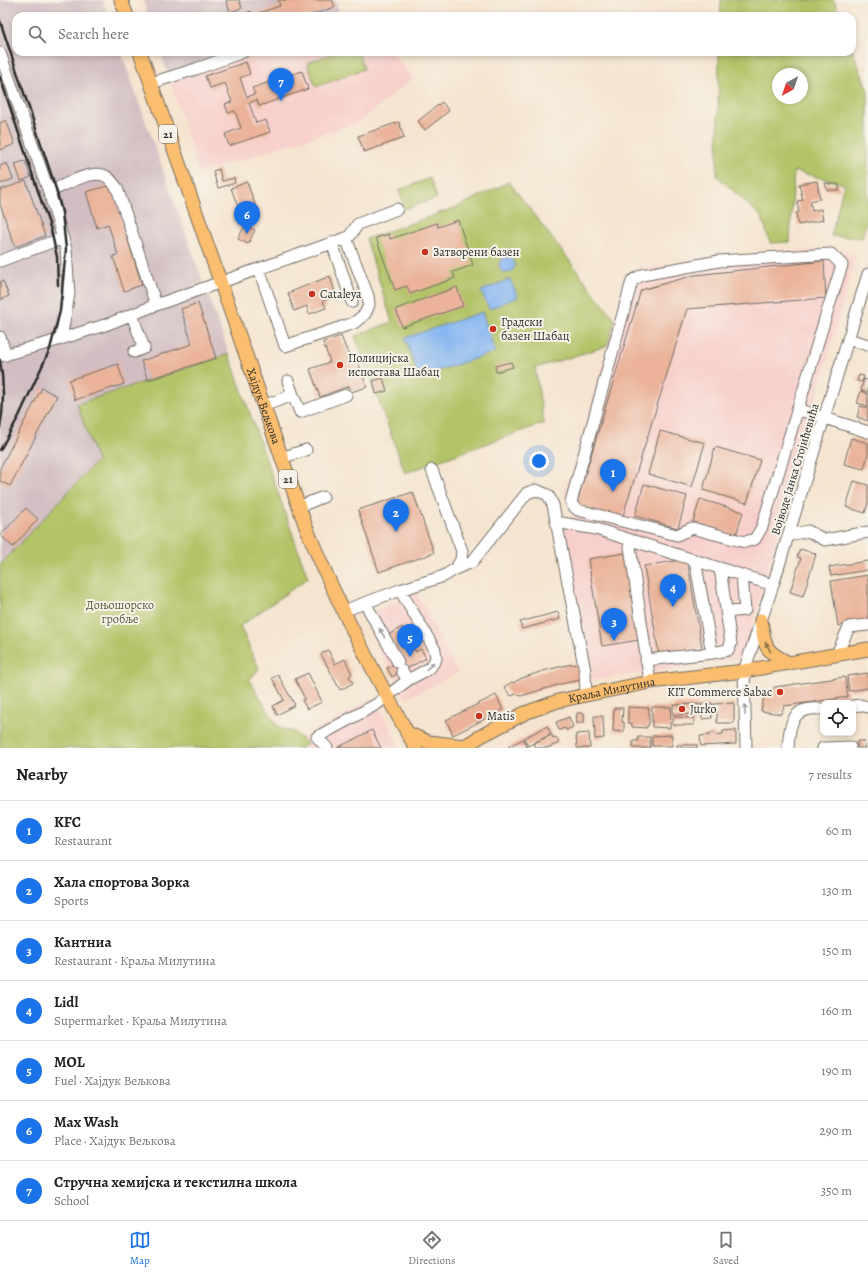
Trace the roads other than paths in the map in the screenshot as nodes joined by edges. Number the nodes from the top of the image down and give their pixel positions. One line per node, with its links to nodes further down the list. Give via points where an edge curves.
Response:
1 (122, 0): 2 (main road)
2 (126, 12)
3 (0, 53): 7 (street)
4 (141, 56): 6 (main road, Хајдук Вељкова / 21)
5 (231, 56): 6 (street)
6 (151, 83): 15 (main road, Хајдук Вељкова / 21)
7 (48, 192): 9 (street); 17 (street, via 89,175 104,175 110,178 117,188)
8 (397, 209): 10 (street, via 358,224)
9 (63, 238): 12 (street); 20 (street, via 69,294)
10 (346, 238): 11 (street); 13 (street, via 369,305 365,314 354,323 285,346)
11 (332, 243): 13 (street); 16 (street)
12 (0, 261)
13 (259, 269): 15 (street)
14 (868, 276): 21 (street, Војводе Јанка Стојићевића)
15 (220, 283): 17 (street); 28 (main road, Хајдук Вељкова / 21)
16 (352, 302)
17 (156, 305): 18 (street)
18 (132, 315): 20 (street); 23 (street, via 144,348)
19 (0, 337): 24 (street)
20 (60, 339): 24 (street)
21 (848, 339): 22 (street); 30 (street, Војводе Јанка Стојићевића)
22 (868, 345)
23 (134, 352)
24 (3, 355)
25 (288, 381): 26 (street)
26 (293, 395): 27 (street, via 300,412); 28 (street)
27 (346, 395)
28 (263, 406): 33 (main road, Хајдук Вељкова / 21)
29 (797, 409): 29 (street, via 762,527 755,539 745,542 692,528 677,535 578,510 571,502 632,281 642,275 719,261 831,254 842,265); 30 (street)
30 (825, 418): 31 (street); 39 (street, Војводе Јанка Стојићевића)
31 (868, 432)
32 (306, 450): 33 (street)
33 (281, 458): 36 (main road, Хајдук Вељкова / 21)
34 (432, 470): 43 (street, via 462,551 461,560)
35 (323, 497): 36 (street)
36 (298, 507): 48 (main road, Хајдук Вељкова / 21)
37 (556, 522): 40 (street, via 596,529); 43 (street, via 548,495 536,490 527,493 472,562); 62 (street, via 585,671)
38 (868, 532): 39 (street, via 825,540 808,532)
39 (789, 535): 45 (street, Војводе Јанка Стојићевића)
40 (629, 540): 41 (street); 57 (street)
41 (695, 560): 42 (street); 55 (street)
42 (720, 568): 44 (street); 49 (street)
43 (455, 569): 46 (street, via 444,576)
44 (742, 576): 45 (street); 49 (street, via 745,610)
45 (774, 585): 50 (street, Војводе Јанка Стојићевића)
46 (400, 590): 47 (street); 59 (street, one-way to 46, via 430,668 436,655)
47 (366, 603): 48 (street); 59 (street, one-way to 47)
48 (343, 612): 63 (main road, Хајдук Вељкова / 21)
49 (726, 612): 55 (street, via 731,644 728,650)
50 (761, 620): 58 (main road, one-way to 50, via 768,650); 60 (street, Војводе Јанка Стојићевића)
51 (868, 625): 53 (street, via 849,628)
52 (868, 631): 53 (street)
53 (846, 634): 56 (street)
54 (868, 649): 56 (main road, Краља Милутина)
55 (712, 653): 57 (street)
56 (837, 654): 58 (main road, Краља Милутина)
57 (646, 660): 61 (street)
58 (789, 663): 60 (main road, Краља Милутина)
59 (402, 671): 63 (street)
60 (744, 671): 61 (main road, Краља Милутина); 71 (street, Војводе Јанка Стојићевића, one-way to 60)
61 (650, 682): 62 (main road, Краља Милутина)
62 (586, 695): 68 (main road, Краља Милутина, via 525,713)
63 (387, 697): 67 (main road, Хајдук Вељкова / 21); 70 (street, via 317,737)
64 (856, 706): 65 (street)
65 (868, 707)
66 (820, 709): 72 (street, via 807,709 796,715)
67 (411, 743): 68 (main road, via 428,742)
68 (463, 747)
69 (850, 747): 73 (street)
70 (327, 748)
71 (746, 748)
72 (788, 748)
73 (823, 748)

